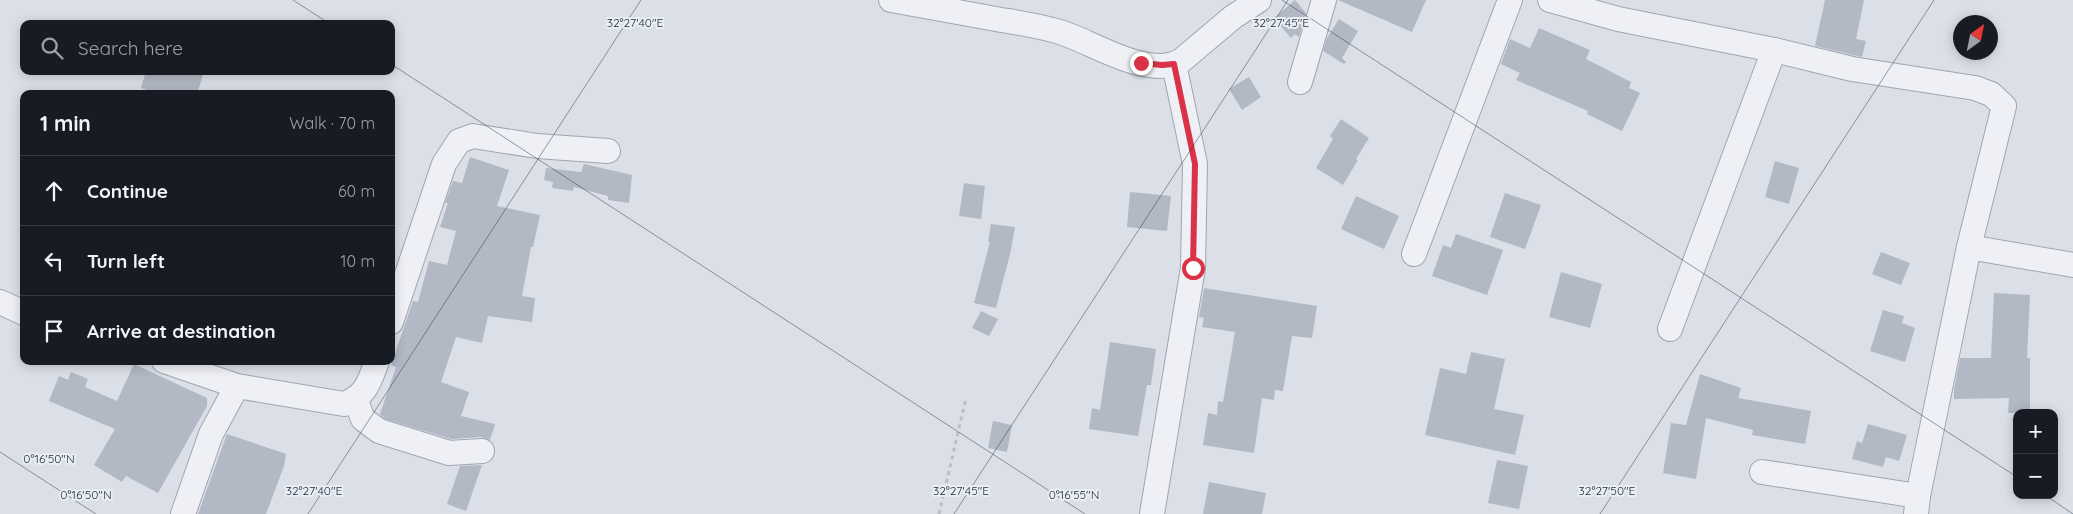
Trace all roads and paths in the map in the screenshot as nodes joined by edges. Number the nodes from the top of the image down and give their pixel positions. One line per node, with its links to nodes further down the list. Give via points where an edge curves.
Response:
1 (891, 0): 7 (street, via 1036,26 1063,33 1123,60)
2 (1259, 0): 7 (street)
3 (1324, 0): 8 (street)
4 (1510, 0): 11 (street)
5 (1550, 0): 6 (street, via 1618,19)
6 (1774, 50): 10 (street, via 1852,69 1975,88 1991,94 2004,106); 16 (street)
7 (1174, 64): 27 (street, via 1195,164 1193,268)
8 (1300, 82)
9 (608, 152): 14 (street, via 472,136 459,141 444,164)
10 (1969, 247): 12 (street); 24 (street)
11 (1414, 254)
12 (2073, 265)
13 (0, 302): 15 (street)
14 (395, 310)
15 (20, 311)
16 (1670, 330)
17 (176, 365): 19 (street)
18 (376, 365): 21 (street, via 367,388)
19 (237, 386): 21 (street, via 344,404); 25 (street, via 211,434)
20 (966, 398): 26 (path)
21 (356, 399): 22 (street, via 363,419 379,431 449,453)
22 (482, 452)
23 (1762, 472): 24 (street)
24 (1917, 505)
25 (183, 514)
26 (939, 514)
27 (1152, 514)

